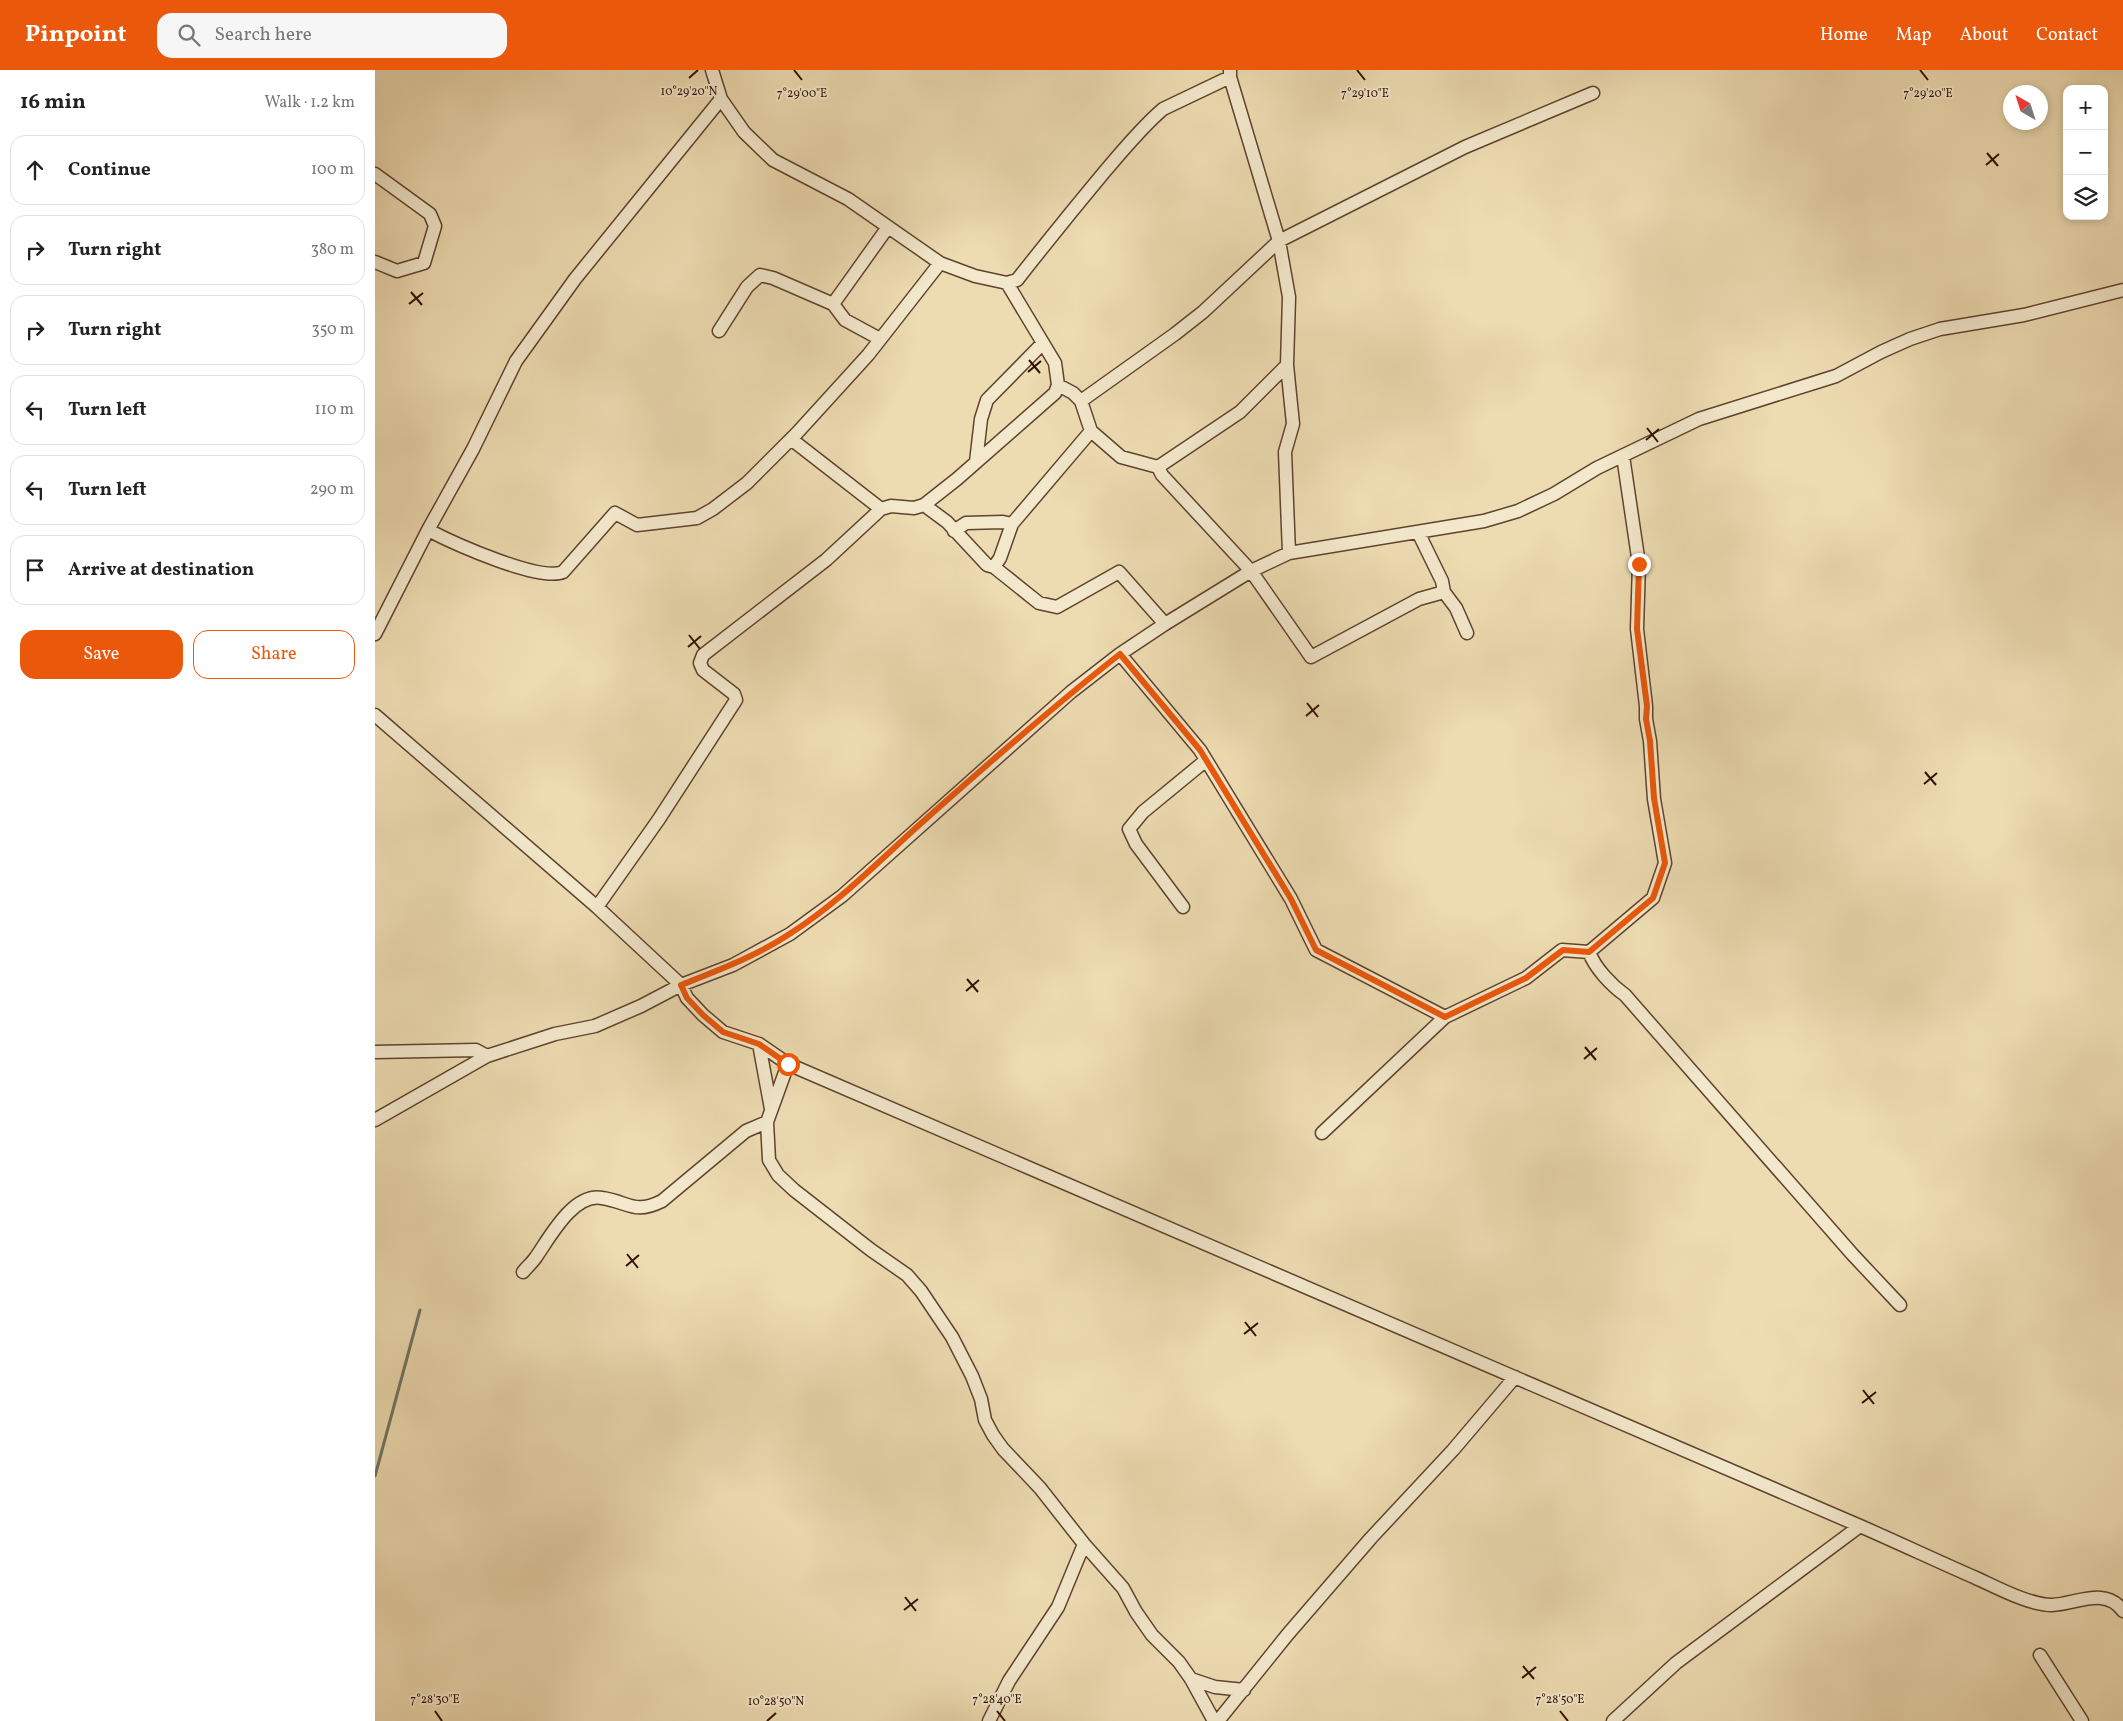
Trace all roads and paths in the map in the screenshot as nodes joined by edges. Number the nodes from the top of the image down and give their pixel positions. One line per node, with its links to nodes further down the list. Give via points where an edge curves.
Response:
1 (712, 70): 4 (street)
2 (1230, 74): 7 (street); 10 (street, via 1163,109 1140,130 1017,280)
3 (1593, 93): 7 (street, via 1465,147)
4 (721, 99): 6 (street, via 744,132 773,160 848,199); 27 (street, via 575,279 517,361)
5 (375, 174): 8 (street, via 430,214 435,226 424,263 397,271)
6 (888, 227): 9 (street); 12 (street)
7 (1279, 241): 16 (street, via 1289,297); 18 (street, via 1182,329)
8 (375, 262)
9 (940, 263): 10 (street); 14 (street)
10 (1007, 283): 15 (street)
11 (2123, 290): 21 (street, via 2024,315 1940,329 1881,352 1836,376 1699,419)
12 (833, 304): 13 (street, via 760,275 747,286); 14 (street, via 845,320)
13 (719, 331)
14 (880, 339): 20 (street)
15 (1043, 343): 17 (street, via 1055,363); 22 (street, via 987,400 981,419)
16 (1287, 365): 23 (street, via 1240,412); 30 (street, via 1293,412 1285,452)
17 (1058, 385): 18 (street); 22 (street, via 1055,393)
18 (1081, 401): 19 (street)
19 (1091, 430): 23 (street, via 1121,457); 26 (street)
20 (791, 439): 25 (street); 27 (street, via 747,483 697,518 637,524 615,513 557,575 512,565)
21 (1623, 456): 29 (street, via 1518,511 1484,522); 42 (street, via 1639,564 1637,629 1654,798 1665,863 1653,898)
22 (976, 462): 24 (street)
23 (1158, 467): 32 (street, via 1161,475)
24 (924, 505): 25 (street, via 915,508 891,506); 28 (street, via 947,522)
25 (881, 510): 40 (street, via 827,560 703,655 700,663 703,670 734,694 736,700)
26 (1012, 524): 28 (street, via 966,523); 31 (street)
27 (428, 530): 36 (street)
28 (954, 532): 31 (street, via 987,565)
29 (1418, 532): 30 (street); 33 (street, via 1442,580)
30 (1289, 553): 32 (street)
31 (994, 567): 34 (street, via 1039,603 1057,607 1119,572)
32 (1251, 571): 33 (street, via 1311,657 1419,599); 34 (street)
33 (1444, 592): 35 (street, via 1456,608)
34 (1165, 624): 37 (street)
35 (1467, 633)
36 (375, 634)
37 (1120, 654): 39 (street, via 1200,750); 43 (street, via 1064,699 842,896 790,934 733,965)
38 (375, 715): 40 (street)
39 (1205, 761): 41 (street, via 1143,812 1129,829 1135,844); 44 (street, via 1291,899 1316,950)
40 (597, 907): 43 (street)
41 (1183, 907)
42 (1589, 952): 44 (street, via 1563,950 1526,978); 54 (street, via 1591,960)
43 (681, 985): 45 (street, via 687,998 723,1032); 47 (street, via 595,1026 555,1034)
44 (1445, 1017): 52 (street)
45 (759, 1044): 48 (street); 49 (street)
46 (375, 1052): 47 (street, via 476,1050)
47 (487, 1056): 50 (street)
48 (788, 1064): 49 (street); 55 (street)
49 (771, 1109): 51 (street)
50 (375, 1120)
51 (767, 1122): 53 (street, via 746,1131 651,1207 637,1208 601,1197 589,1198 574,1207); 57 (street, via 769,1160 778,1175 907,1275 921,1291 952,1337 972,1376 985,1420 993,1435)
52 (1322, 1134)
53 (523, 1272)
54 (1900, 1305)
55 (1515, 1377): 56 (street); 61 (street, via 1371,1538)
56 (1860, 1526): 58 (street, via 2030,1600 2050,1605 2098,1597 2111,1600); 65 (street, via 1676,1663)
57 (1084, 1544): 60 (street, via 1123,1588 1152,1635); 62 (street, via 1058,1607 1009,1681)
58 (2123, 1611)
59 (2040, 1655): 66 (street)
60 (1191, 1679): 61 (street, via 1215,1687); 63 (street)
61 (1244, 1690): 64 (street)
62 (989, 1721)
63 (1213, 1721)
64 (1218, 1721)
65 (1613, 1721)
66 (2081, 1721)

